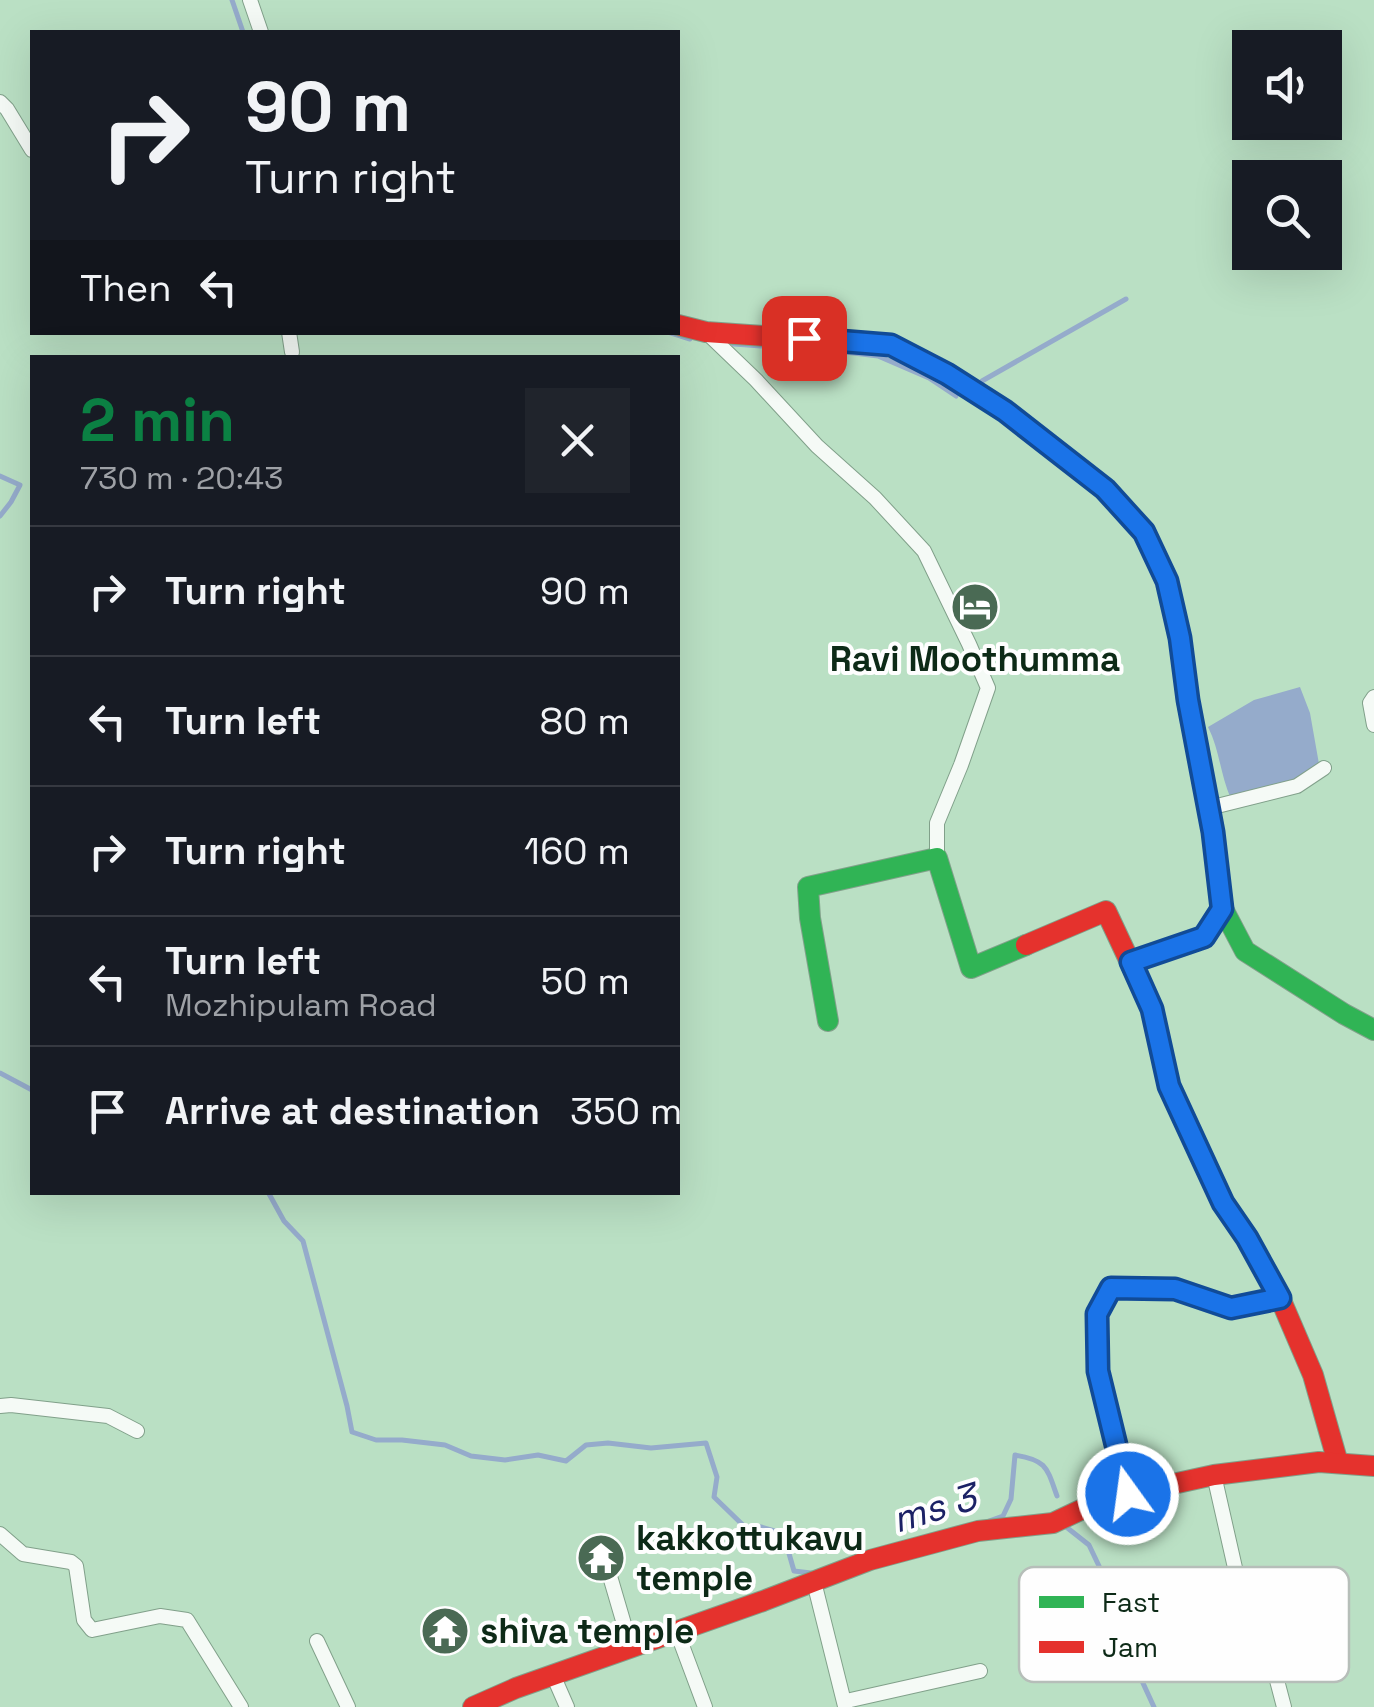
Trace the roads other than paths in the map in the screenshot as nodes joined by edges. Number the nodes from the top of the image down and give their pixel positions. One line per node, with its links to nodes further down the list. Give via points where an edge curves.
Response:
1 (250, 0): 2 (street)
2 (260, 30)
3 (0, 102): 4 (street)
4 (30, 147)
5 (680, 326): 6 (street)
6 (706, 332): 12 (street, via 891,345 1005,411 1105,489 1144,532 1167,581); 13 (street, via 924,552 969,644 988,688 937,823)
7 (289, 335): 8 (street)
8 (292, 352)
9 (1374, 697): 10 (street)
10 (1374, 725)
11 (1324, 768): 12 (street, via 1297,786)
12 (1209, 808): 14 (street)
13 (936, 858): 15 (street, via 971,968 1106,911); 16 (street, via 808,887)
14 (1222, 909): 15 (street, via 1204,937); 17 (street, via 1245,951)
15 (1131, 962): 18 (street, via 1152,1009 1169,1086 1223,1203)
16 (828, 1021)
17 (1374, 1030)
18 (1280, 1298): 21 (street, via 1313,1374); 24 (street, via 1231,1308 1175,1289 1111,1288 1097,1314 1098,1371)
19 (0, 1406): 20 (street, via 108,1416)
20 (137, 1431)
21 (1338, 1464): 22 (street); 23 (street)
22 (1374, 1466)
23 (1214, 1475): 24 (street); 27 (street)
24 (1128, 1494): 28 (street, via 1053,1523 978,1532)
25 (0, 1534): 37 (street, via 23,1554 76,1566 84,1620 92,1630 160,1616 188,1620)
26 (602, 1549): 31 (street)
27 (1235, 1567)
28 (814, 1582): 29 (street); 35 (street)
29 (677, 1632): 31 (street); 40 (street)
30 (317, 1641): 38 (street)
31 (631, 1648): 33 (street)
32 (980, 1671): 35 (street)
33 (553, 1675): 36 (street); 39 (street)
34 (1277, 1682): 41 (street)
35 (846, 1704)
36 (482, 1705)
37 (241, 1707)
38 (348, 1707)
39 (567, 1707)
40 (705, 1707)
41 (1284, 1707)

